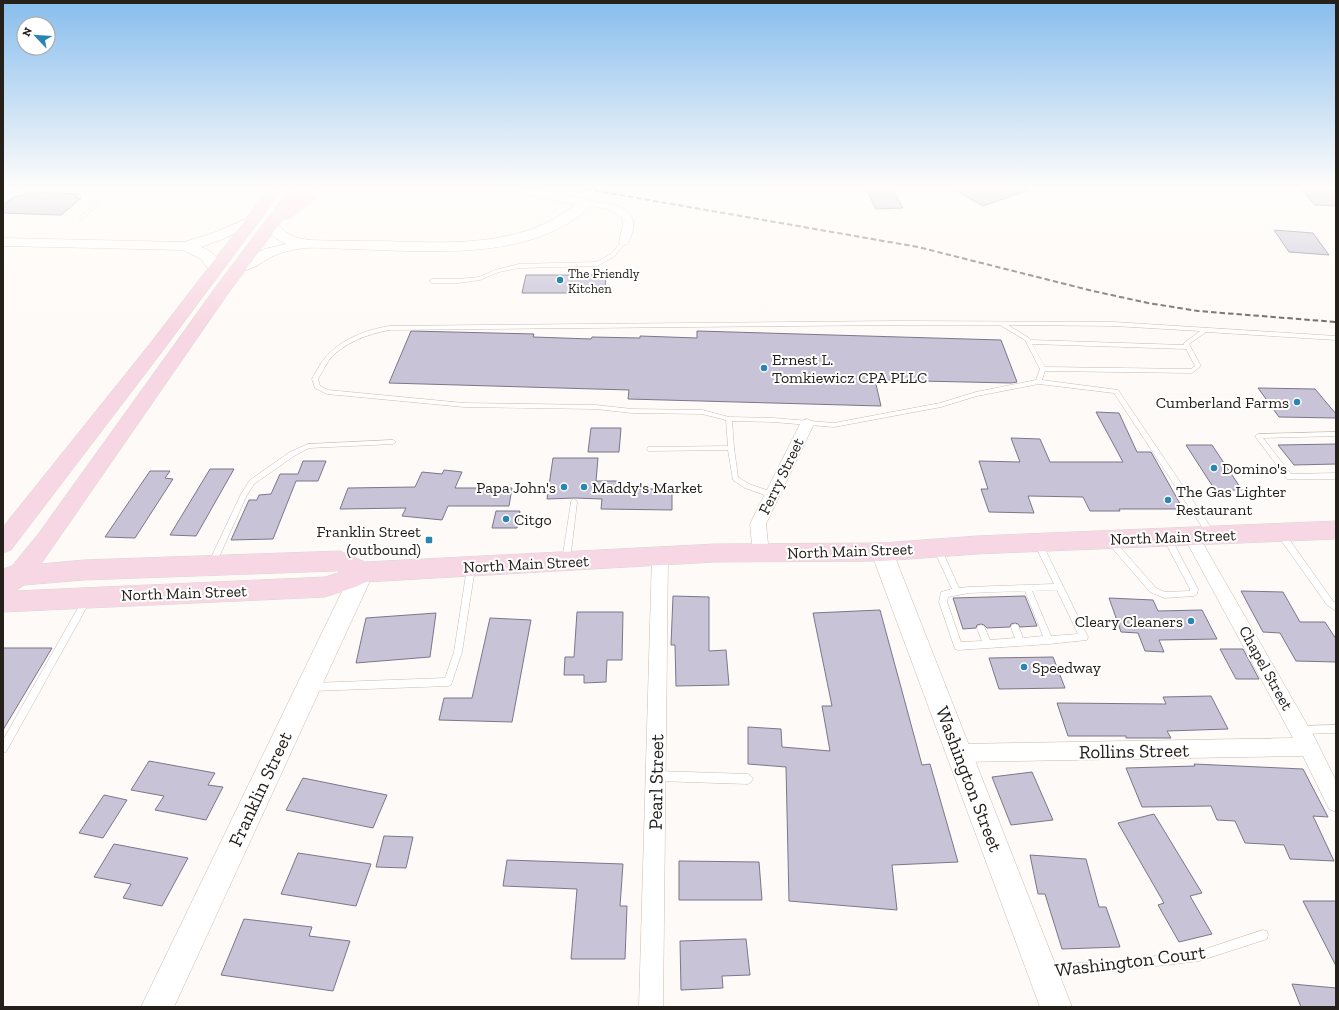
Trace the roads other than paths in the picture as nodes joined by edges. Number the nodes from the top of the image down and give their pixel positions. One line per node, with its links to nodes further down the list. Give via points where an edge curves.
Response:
1 (221, 236): 10 (street)
2 (240, 236): 12 (main road)
3 (263, 236): 11 (main road)
4 (282, 236): 9 (street)
5 (525, 236): 9 (street, via 476,244)
6 (625, 236): 8 (street)
7 (3, 242): 10 (street)
8 (624, 242): 13 (lane, via 613,255 597,264 519,266 480,278)
9 (305, 244): 11 (street, via 270,252)
10 (184, 246): 12 (street, via 206,255 212,260)
11 (240, 267): 45 (main road, via 47,539)
12 (215, 268): 36 (main road)
13 (432, 281)
14 (1002, 324): 15 (lane, via 1114,324); 17 (lane); 21 (lane, via 388,328 375,330 343,346 328,358 315,380 317,387 327,392 464,405 702,412)
15 (1206, 329): 16 (lane); 18 (lane, via 1186,344)
16 (1336, 338)
17 (1028, 342): 18 (lane); 19 (lane)
18 (1187, 347): 19 (lane, via 1198,366 1192,371)
19 (1043, 369): 20 (lane)
20 (1038, 382): 22 (lane, via 873,418 834,425); 32 (lane, via 1116,391)
21 (729, 419): 22 (lane); 25 (lane)
22 (807, 424): 28 (street, Ferry Street)
23 (1336, 434): 27 (lane, via 1258,436 1289,477)
24 (393, 442): 42 (lane, via 308,446 292,454 252,482)
25 (730, 448): 26 (lane); 28 (lane, via 736,478 747,486)
26 (650, 449)
27 (1336, 476)
28 (772, 495): 39 (street, Ferry Street, via 758,524)
29 (574, 502): 41 (lane)
30 (1336, 530): 31 (main road, North Main Street)
31 (1280, 532): 32 (main road, North Main Street); 51 (lane)
32 (1202, 536): 33 (main road, North Main Street); 59 (street, Chapel Street, via 1255,646)
33 (1167, 538): 34 (main road, North Main Street); 34 (lane, via 1194,589 1191,594 1164,595 1153,590)
34 (1109, 540): 35 (main road, North Main Street)
35 (1038, 543): 37 (main road, North Main Street); 46 (lane)
36 (3, 544)
37 (937, 548): 38 (main road, North Main Street); 48 (lane)
38 (882, 552): 39 (main road, North Main Street); 62 (street, Washington Street)
39 (761, 554): 40 (main road, North Main Street)
40 (660, 556): 41 (main road, North Main Street); 63 (street, Pearl Street)
41 (566, 561): 43 (main road, North Main Street)
42 (211, 566): 44 (main road, North Main Street, via 340,561); 45 (main road, North Main Street)
43 (471, 567): 44 (main road, North Main Street); 57 (lane, via 458,652 448,682)
44 (363, 572): 49 (main road, North Main Street, via 325,587); 57 (street, Franklin Street)
45 (8, 579)
46 (1060, 587): 47 (lane); 54 (lane, via 1084,637)
47 (1027, 588): 48 (lane, via 1001,593); 54 (lane)
48 (957, 592): 56 (lane, via 944,594 943,602 958,646)
49 (88, 597): 50 (main road, North Main Street); 61 (lane)
50 (3, 602)
51 (1336, 608)
52 (1015, 627): 55 (lane)
53 (981, 628): 56 (lane)
54 (1049, 640): 55 (lane)
55 (1020, 642): 56 (lane)
56 (987, 644)
57 (308, 688): 68 (street, Franklin Street)
58 (1336, 729): 59 (lane)
59 (1300, 730): 60 (street, Chapel Street)
60 (1309, 747): 62 (street, Rollins Street); 65 (street, Chapel Street)
61 (3, 749)
62 (960, 753): 67 (street, Washington Street)
63 (656, 776): 64 (lane); 69 (street, Pearl Street)
64 (748, 779)
65 (1336, 802)
66 (1263, 935): 67 (lane, Washington Court, via 1199,956 1114,966)
67 (1042, 970): 70 (street, Washington Street)
68 (157, 1007)
69 (651, 1007)
70 (1056, 1007)

